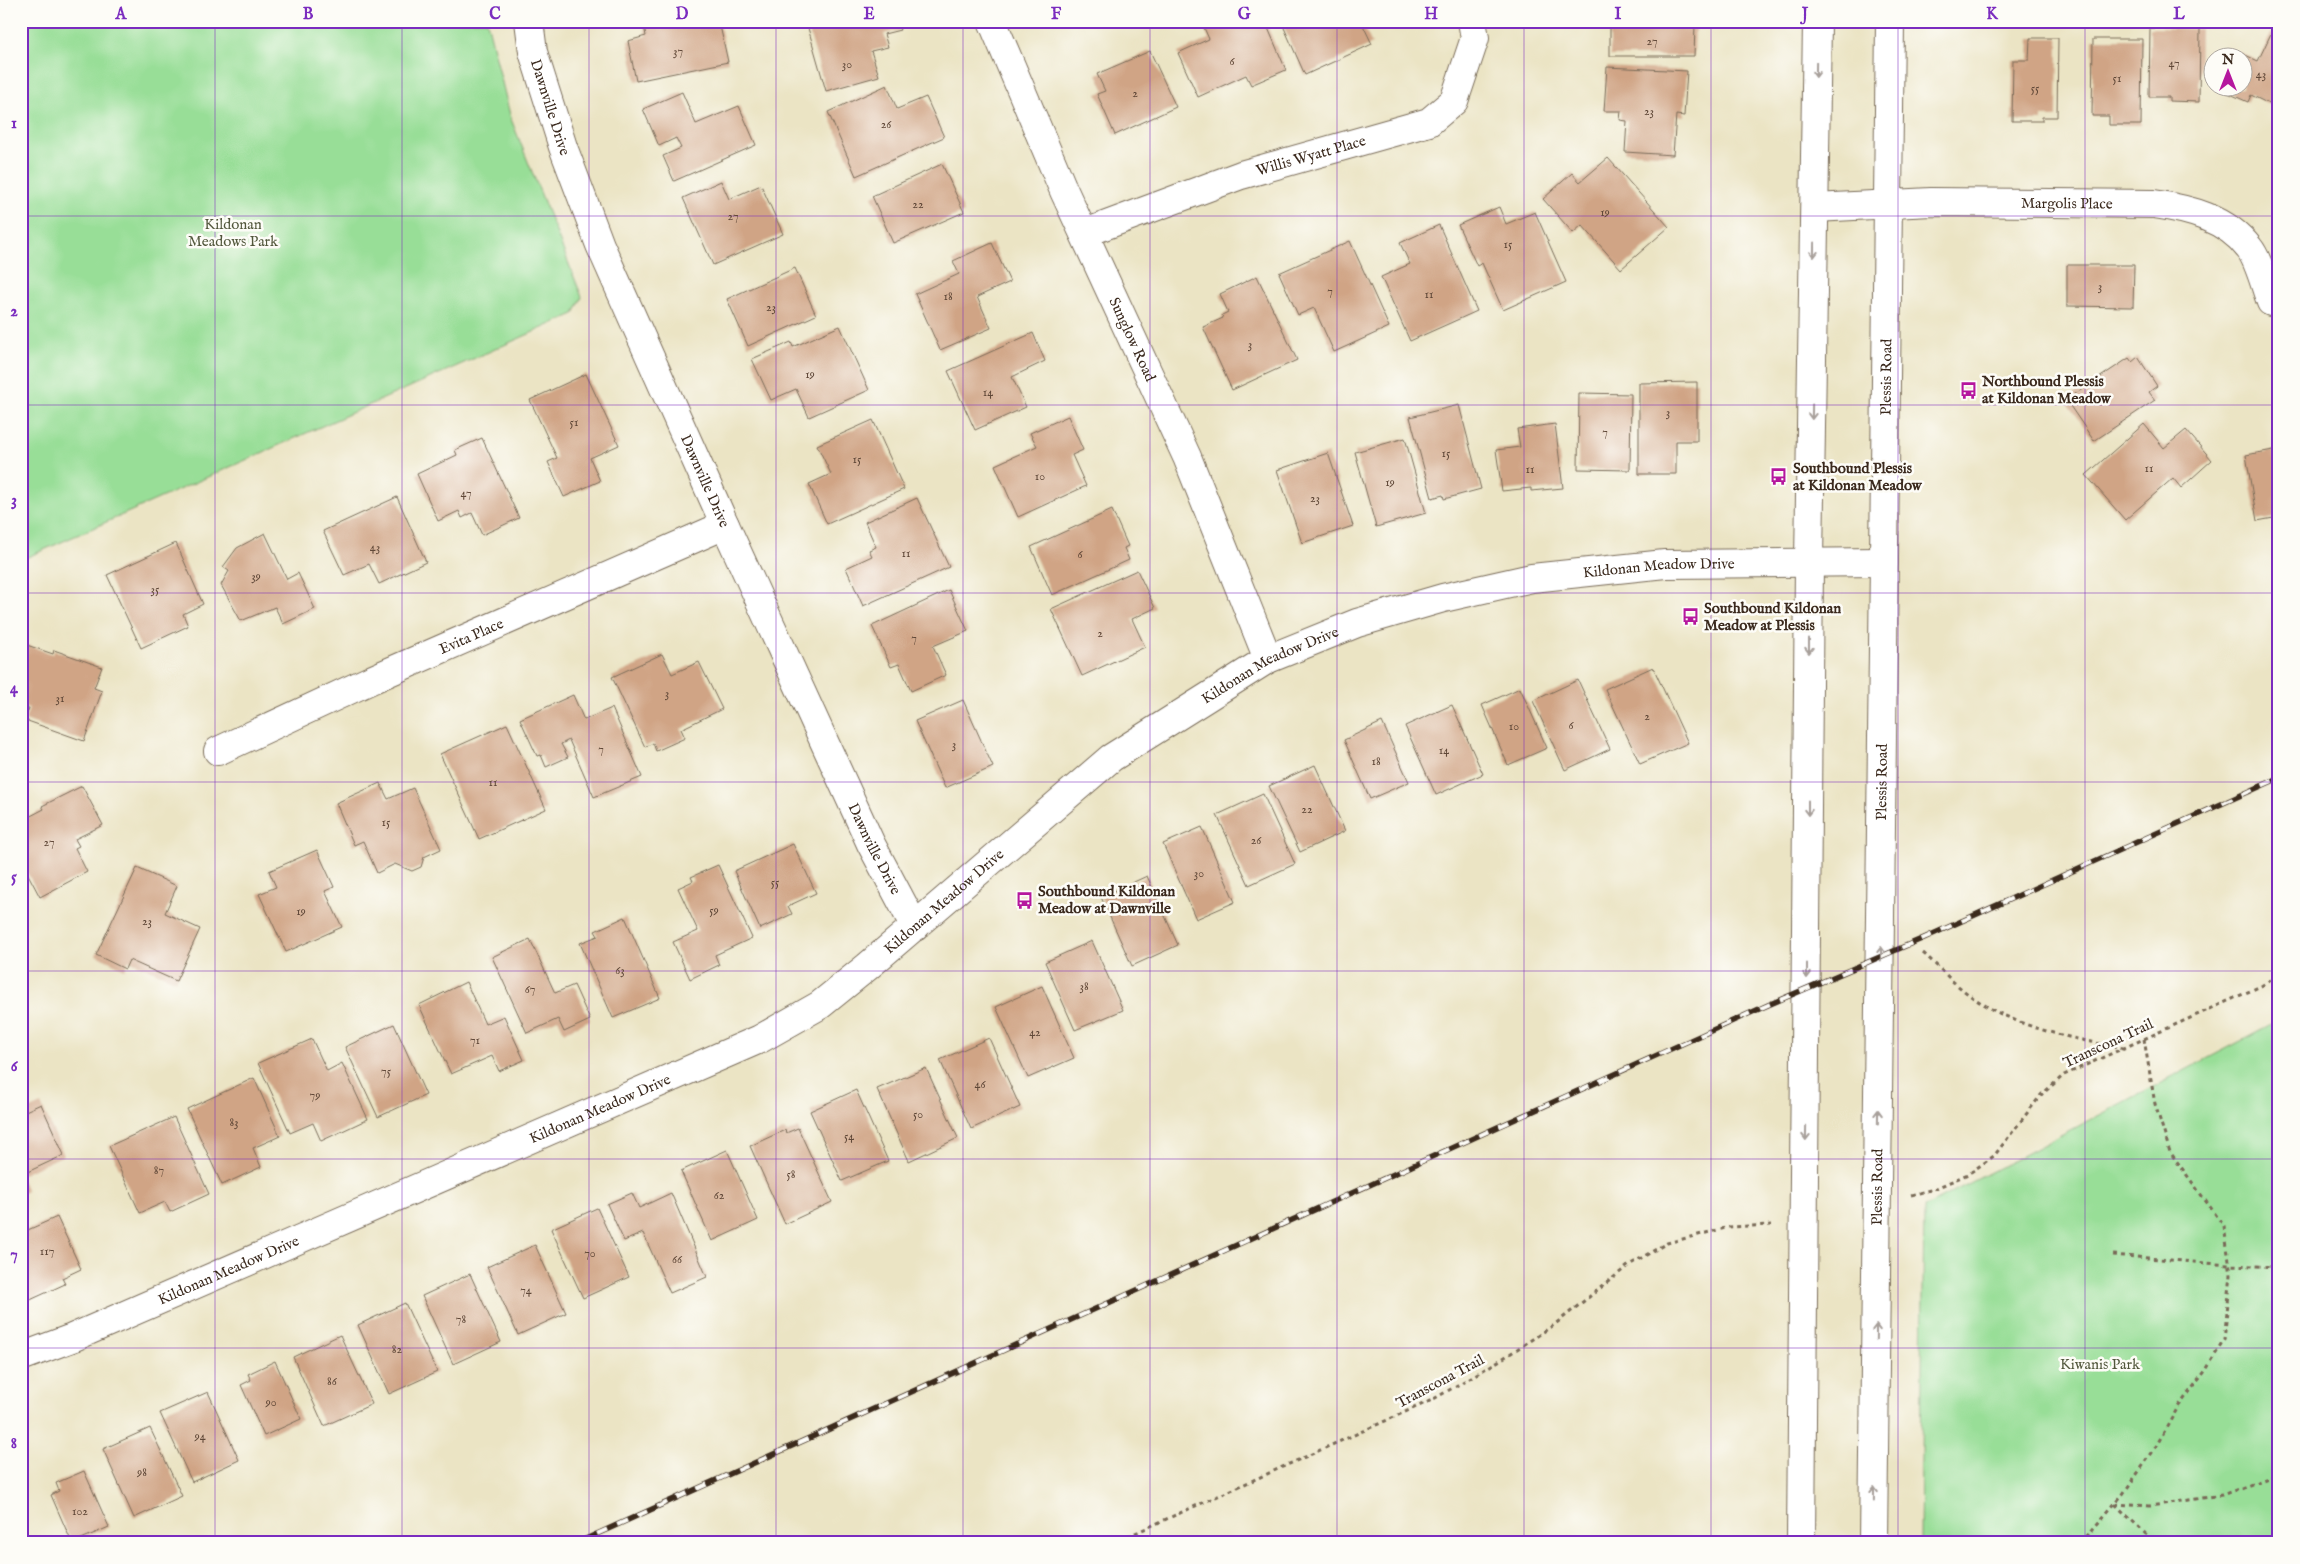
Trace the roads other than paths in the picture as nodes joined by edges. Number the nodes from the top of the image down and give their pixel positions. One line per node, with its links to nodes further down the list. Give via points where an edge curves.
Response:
1 (529, 21): 10 (street, Dawnville Drive, via 533,52 551,109 600,245)
2 (992, 21): 8 (street, Sunglow Road)
3 (1472, 21): 8 (street, Willis Wyatt Place, via 1475,38 1454,101 1429,122 1241,175)
4 (1817, 21): 7 (street, one-way to 7)
5 (1890, 21): 6 (street, Plessis Road)
6 (1888, 205): 7 (street, Margolis Place); 9 (street, Margolis Place, via 1931,202 2154,204 2185,208 2223,224 2250,249); 12 (street, Plessis Road)
7 (1815, 208): 11 (street, one-way to 11)
8 (1085, 233): 13 (street, Sunglow Road, via 1187,457)
9 (2271, 302)
10 (725, 525): 14 (street, Evita Place, via 373,679); 15 (street, Dawnville Drive, via 871,844)
11 (1809, 562): 12 (street, Kildonan Meadow Drive); 13 (street, Kildonan Meadow Drive, via 1665,564 1532,578 1443,598 1357,623); 17 (street, one-way to 17)
12 (1884, 562): 18 (street, Plessis Road, one-way to 12)
13 (1268, 659): 15 (street, Kildonan Meadow Drive, via 1111,758)
14 (218, 751)
15 (915, 927): 16 (street, Kildonan Meadow Drive, via 820,1005 760,1039 72,1338)
16 (21, 1357)
17 (1801, 1543)
18 (1873, 1543)

